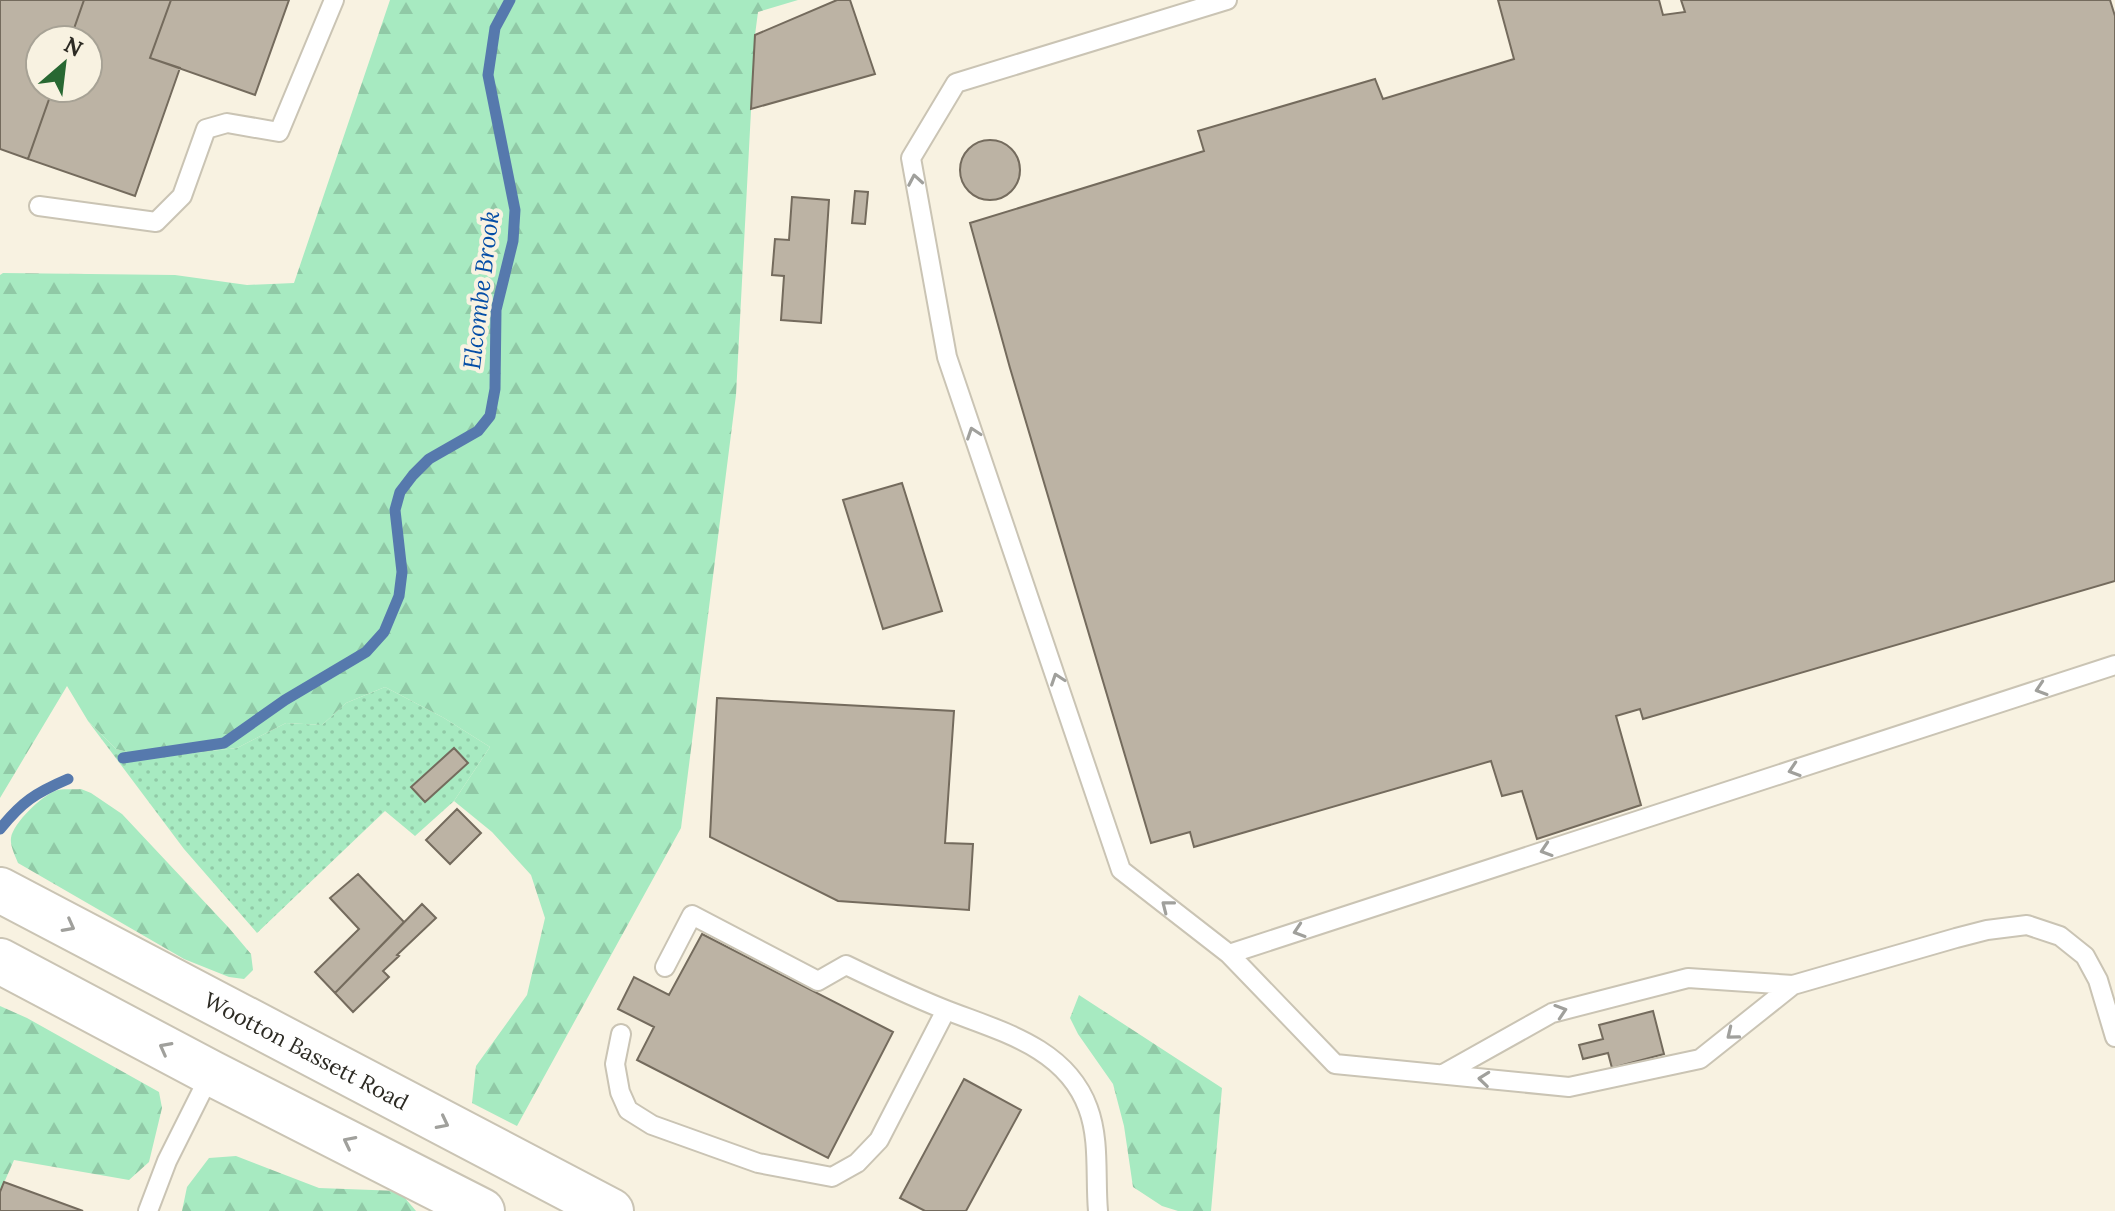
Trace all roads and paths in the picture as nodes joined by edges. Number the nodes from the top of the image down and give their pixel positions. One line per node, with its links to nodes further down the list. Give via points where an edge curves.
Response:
1 (334, 0): 3 (lane, via 279,132 227,123 206,129 182,196 156,222)
2 (1227, 0): 6 (lane, one-way to 2, via 1121,870 947,357 911,158 956,83)
3 (39, 206)
4 (2115, 665): 6 (lane, one-way to 6)
5 (0, 890): 19 (main road, Wootton Bassett Road, one-way to 19)
6 (1229, 954): 14 (lane, via 1335,1064)
7 (0, 961): 13 (main road, one-way to 7)
8 (665, 967): 10 (lane, via 692,915 818,981 846,965)
9 (1793, 985): 12 (lane, via 1987,930 2027,925 2060,936 2085,956); 14 (lane, one-way to 9, via 1552,1013 1688,978); 14 (lane, one-way to 14, via 1700,1059 1569,1087)
10 (946, 1010): 11 (lane, via 879,1140 857,1163 832,1177 758,1163 652,1125 628,1110 615,1064); 20 (lane, via 1020,1038 1074,1082 1088,1107 1095,1139)
11 (621, 1034)
12 (2115, 1037)
13 (211, 1073): 15 (main road, one-way to 13); 16 (lane)
14 (1443, 1074)
15 (413, 1175): 17 (lane); 18 (main road)
16 (148, 1211)
17 (455, 1211)
18 (482, 1211)
19 (611, 1211)
20 (1098, 1211)

